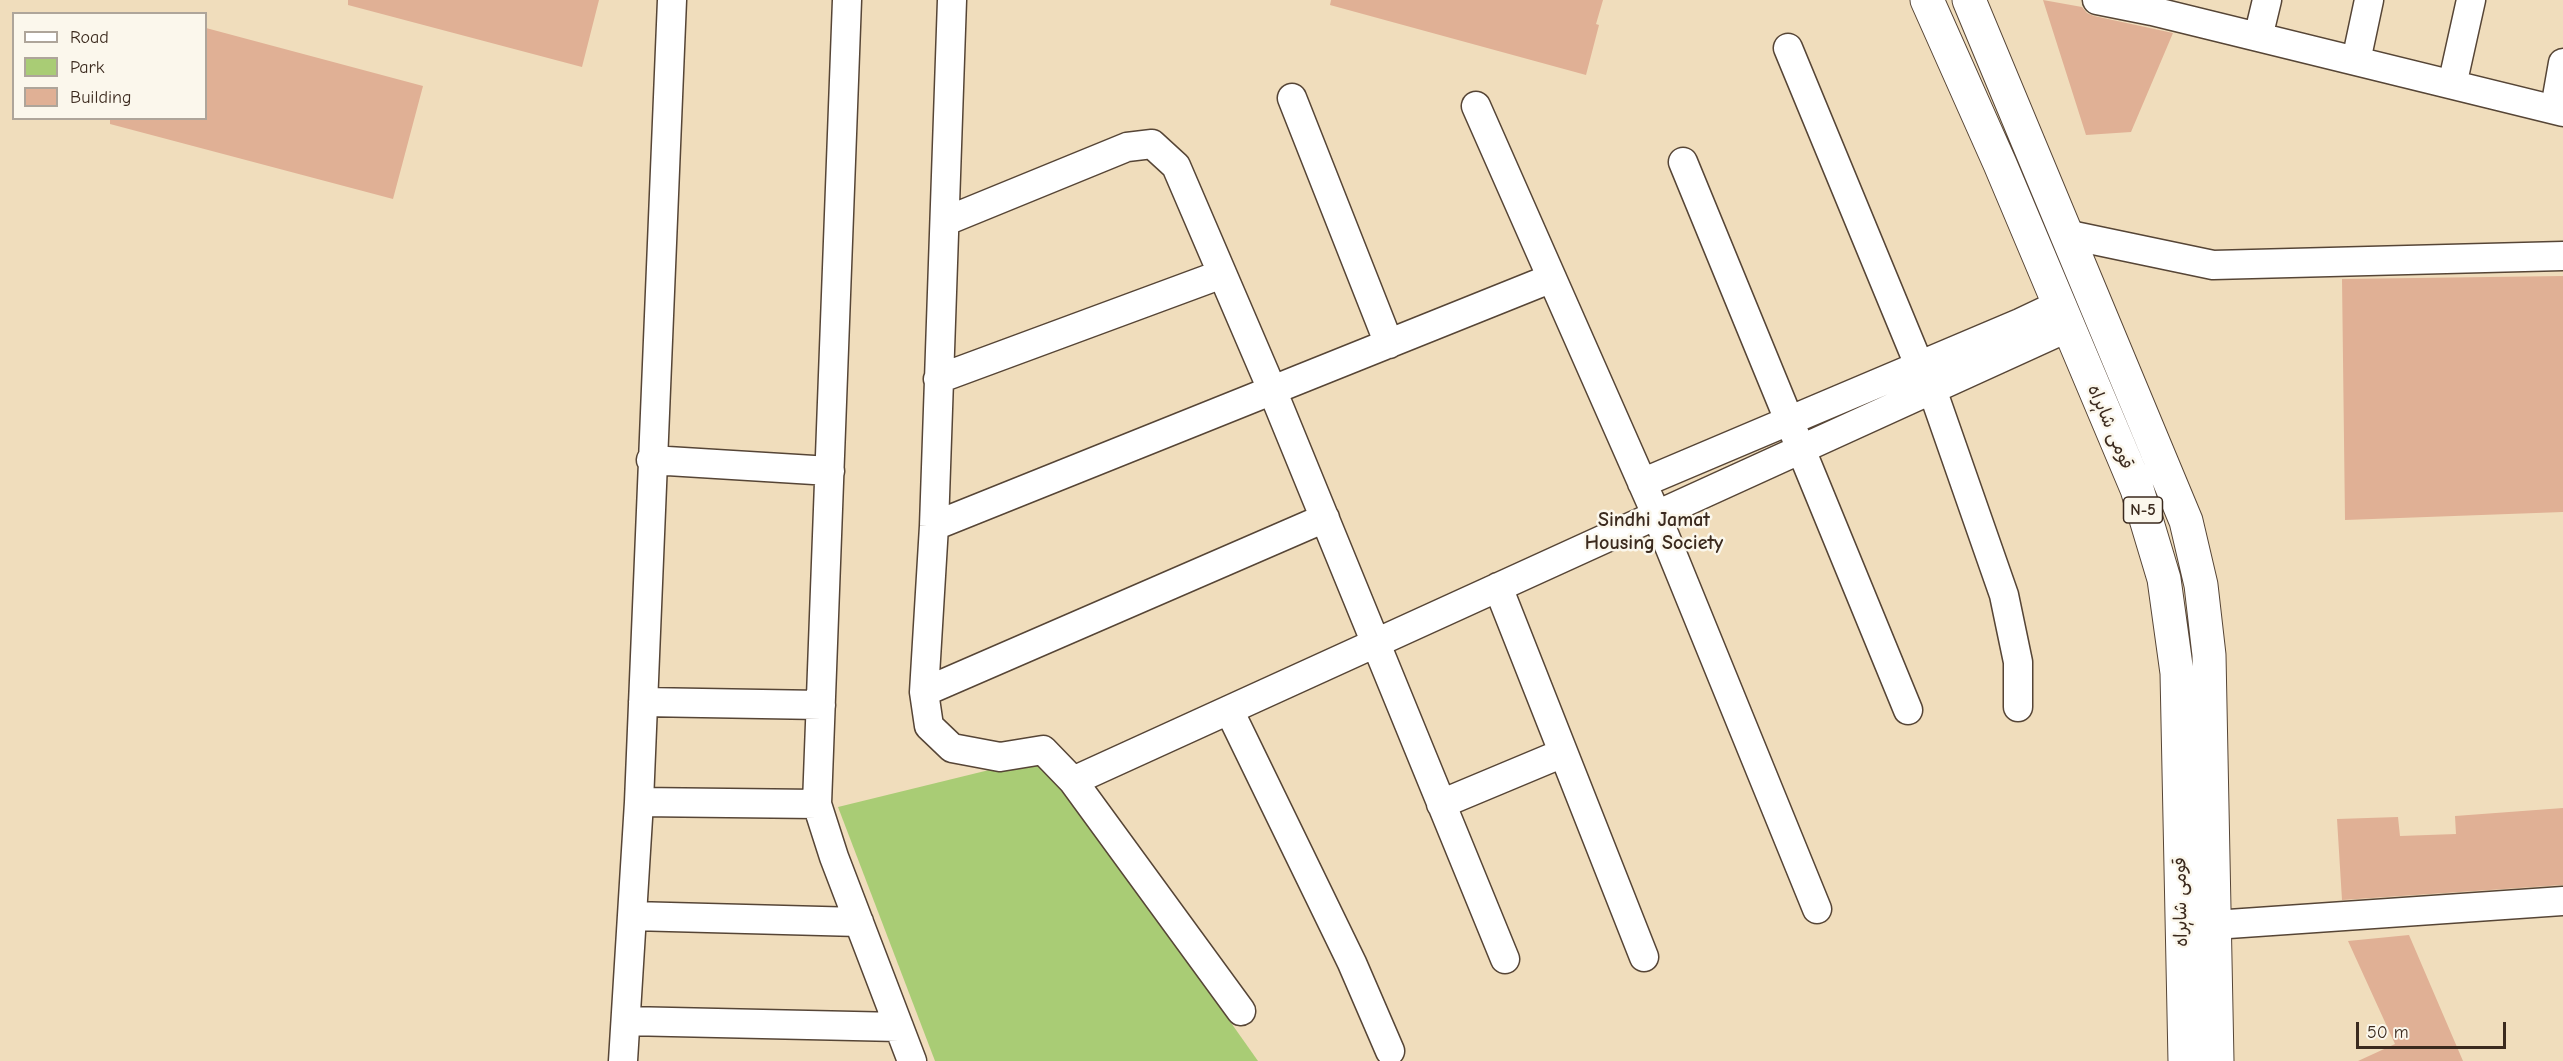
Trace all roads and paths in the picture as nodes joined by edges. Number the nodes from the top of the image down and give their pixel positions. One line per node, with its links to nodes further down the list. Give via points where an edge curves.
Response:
1 (672, 0): 31 (street)
2 (847, 0): 32 (street)
3 (952, 0): 19 (street)
4 (1927, 0): 24 (highway, قومی شاہراہ / N-5)
5 (1969, 0): 20 (highway, قومی شاہراہ / N-5)
6 (2097, 0): 16 (street)
7 (2177, 0): 10 (street, via 2187,6)
8 (2369, 0): 11 (street)
9 (2471, 0): 14 (street)
10 (2264, 12): 11 (street)
11 (2359, 47): 14 (street)
12 (1788, 48): 26 (street)
13 (2563, 63): 16 (street)
14 (2455, 72): 16 (street)
15 (1292, 98): 25 (street)
16 (2561, 103)
17 (1476, 106): 23 (street)
18 (1683, 162): 29 (street)
19 (946, 221): 22 (street, via 1127,147 1152,144 1176,166); 27 (street)
20 (2064, 234): 21 (street, via 2213,265); 54 (highway, قومی شاہراہ / N-5, via 2186,521 2201,585 2209,666)
21 (2563, 256)
22 (1222, 274): 27 (street); 28 (street)
23 (1552, 278): 25 (street); 33 (street)
24 (2062, 317): 26 (street); 63 (highway, قومی شاہراہ / N-5, via 2137,489 2164,579 2177,673)
25 (1389, 344): 28 (street)
26 (1925, 377): 29 (street); 30 (street); 42 (street, via 2004,595 2018,662)
27 (938, 379): 36 (street)
28 (1273, 392): 35 (street); 36 (street)
29 (1789, 419): 30 (street); 33 (street)
30 (1801, 448): 34 (street); 44 (street)
31 (651, 460): 32 (street); 40 (street)
32 (830, 471): 41 (street)
33 (1642, 483): 34 (street)
34 (1656, 514): 37 (street); 51 (street)
35 (1324, 518): 38 (street); 39 (street)
36 (934, 526): 39 (street)
37 (1498, 586): 38 (street); 45 (street)
38 (1375, 643): 43 (street); 49 (street)
39 (924, 692): 46 (street, via 929,726 952,748 1000,757 1043,750)
40 (643, 702): 41 (street); 47 (street)
41 (821, 705): 48 (street)
42 (2018, 707)
43 (1229, 710): 46 (street); 60 (street, via 1352,963)
44 (1908, 710)
45 (1563, 753): 49 (street); 55 (street)
46 (1073, 781): 57 (street)
47 (639, 802): 48 (street); 52 (street)
48 (818, 804): 53 (street)
49 (1441, 804): 56 (street)
50 (2563, 901): 54 (street)
51 (1817, 909)
52 (632, 916): 53 (street); 58 (street)
53 (859, 922): 59 (street)
54 (2214, 925): 64 (highway, قومی شاہراہ / N-5)
55 (1644, 957)
56 (1505, 959)
57 (1241, 1011)
58 (626, 1021): 59 (street); 61 (street)
59 (899, 1027): 62 (street)
60 (1390, 1051)
61 (623, 1061)
62 (912, 1061)
63 (2185, 1061)
64 (2217, 1061)

